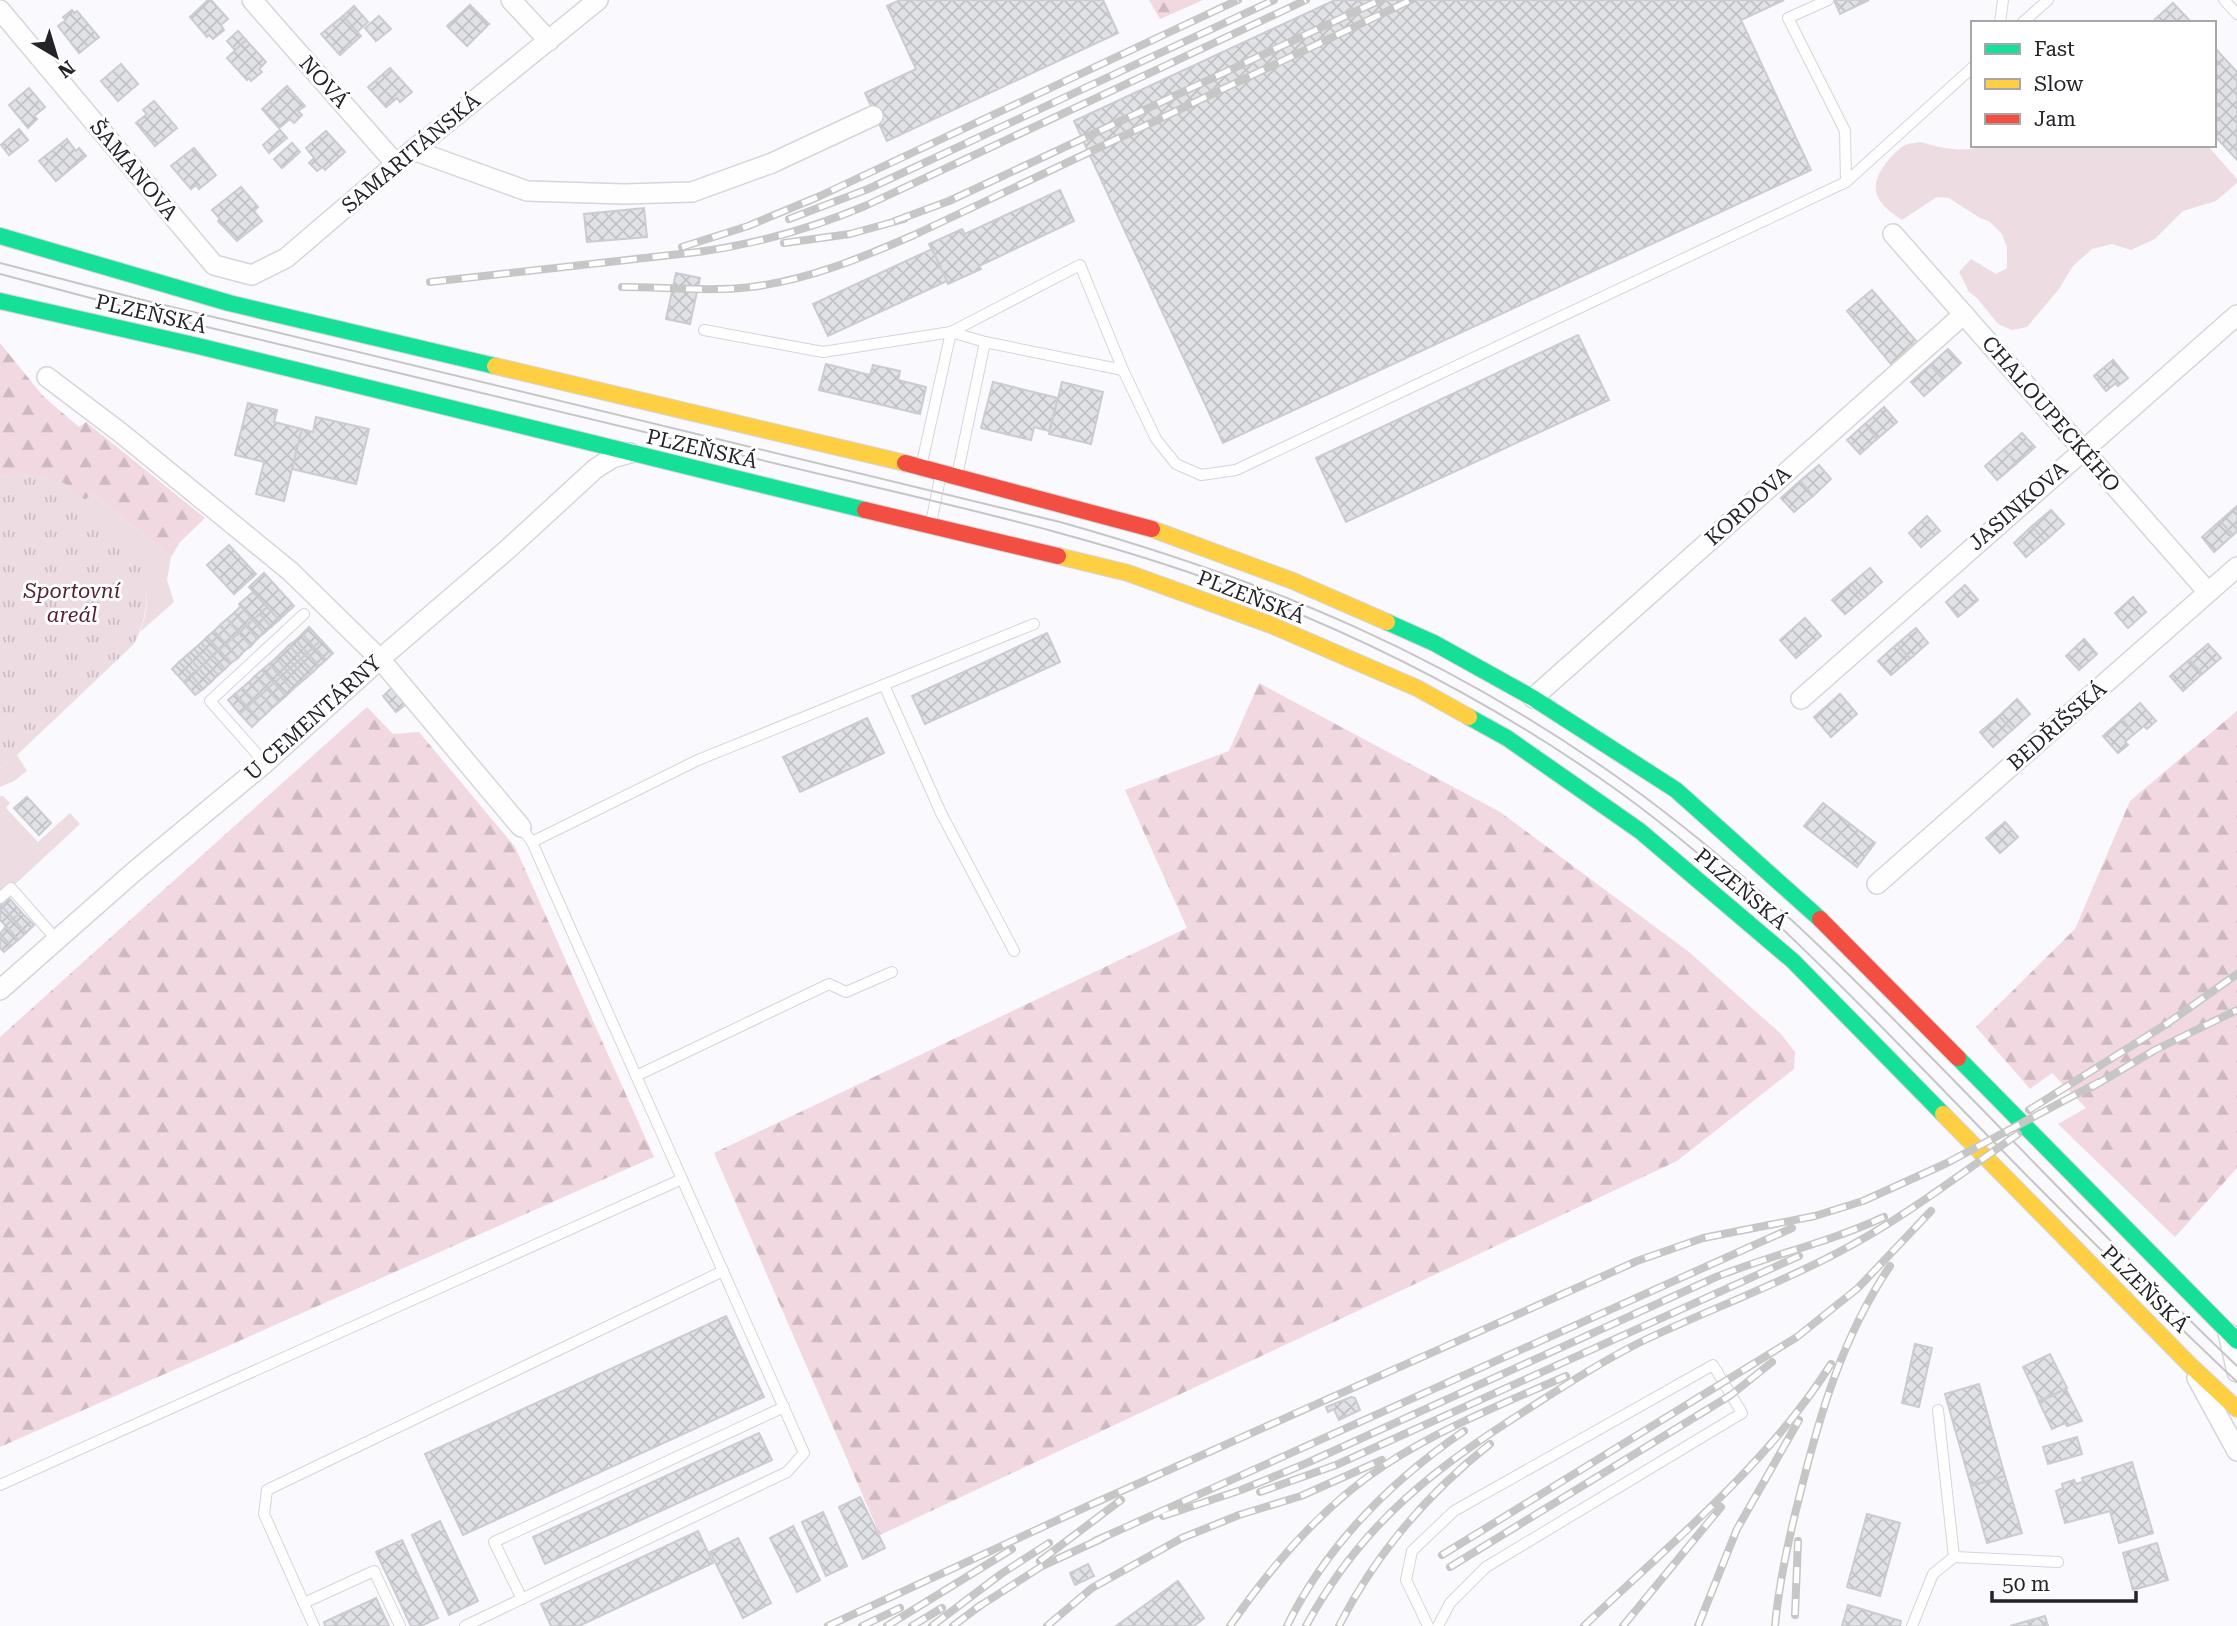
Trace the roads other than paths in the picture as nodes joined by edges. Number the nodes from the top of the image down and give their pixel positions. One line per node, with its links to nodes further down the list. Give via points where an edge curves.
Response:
1 (252, 0): 16 (street, NOVÁ)
2 (511, 0): 12 (street)
3 (598, 0): 12 (street, SAMARITÁNSKÁ)
4 (1828, 0): 17 (lane, via 1788,18 1845,131)
5 (2003, 0): 10 (lane)
6 (2048, 0): 11 (lane)
7 (2224, 0): 9 (lane)
8 (0, 10): 20 (street, ŠAMANOVA)
9 (2237, 14)
10 (2000, 21)
11 (2024, 21)
12 (549, 41): 15 (street, SAMARITÁNSKÁ)
13 (1971, 69): 17 (lane)
14 (873, 116): 15 (street, via 772,163 692,192 527,191)
15 (413, 150): 16 (street, SAMARITÁNSKÁ)
16 (396, 164): 20 (street, SAMARITÁNSKÁ, via 286,258 252,275)
17 (1846, 182): 27 (lane, via 1236,470 1201,475 1176,464 1156,439)
18 (1894, 234): 22 (street, CHALOUPECKÉHO)
19 (0, 236): 31 (main road, PLZEŇSKÁ, via 229,303)
20 (214, 265)
21 (0, 301): 30 (main road, PLZEŇSKÁ)
22 (1964, 314): 29 (street, CHALOUPECKÉHO); 40 (street, KORDOVA)
23 (2237, 316): 29 (street, JASINKOVA)
24 (704, 330): 25 (lane, via 823,352)
25 (951, 332): 26 (lane); 27 (lane, via 1080,265); 31 (lane)
26 (985, 342): 27 (lane); 32 (lane)
27 (1124, 370)
28 (47, 377): 38 (street, via 290,571)
29 (2082, 450): 35 (street, CHALOUPECKÉHO); 41 (street, JASINKOVA)
30 (630, 453): 33 (main road, PLZEŇSKÁ); 38 (street, U CEMENTÁRNY, via 595,469)
31 (921, 467): 32 (main road, PLZEŇSKÁ)
32 (949, 474): 33 (lane); 40 (main road, PLZEŇSKÁ, via 1148,527 1293,581 1434,643)
33 (931, 524): 54 (main road, PLZEŇSKÁ, via 1128,573 1271,625 1417,688 1507,738 1640,831 1793,961)
34 (2237, 567): 35 (street, BEDŘIŠSKÁ)
35 (2208, 593): 44 (street, BEDŘIŠSKÁ)
36 (304, 614): 42 (lane, via 210,701)
37 (1034, 624): 39 (lane)
38 (380, 659): 42 (street, U CEMENTÁRNY); 43 (street)
39 (884, 685): 43 (lane); 47 (lane, via 941,813)
40 (1533, 698): 53 (main road, PLZEŇSKÁ, via 1676,790 1829,927)
41 (1801, 699)
42 (265, 763): 46 (street, U CEMENTÁRNY)
43 (526, 835): 50 (lane)
44 (1877, 884)
45 (0, 898): 46 (lane, via 10,888)
46 (56, 939): 49 (street, U CEMENTÁRNY)
47 (1014, 951)
48 (892, 972): 50 (lane, via 846,992 829,984)
49 (0, 990)
50 (636, 1076): 51 (lane)
51 (682, 1179): 52 (lane); 60 (lane)
52 (723, 1271): 56 (lane); 64 (lane, via 267,1490 264,1514)
53 (2232, 1337): 55 (street)
54 (2190, 1365): 57 (main road, PLZEŇSKÁ); 59 (street)
55 (2237, 1372)
56 (784, 1406): 63 (lane, via 804,1453 787,1472); 63 (lane, via 494,1542)
57 (2237, 1409)
58 (1938, 1410): 61 (lane)
59 (2237, 1451)
60 (0, 1485)
61 (1954, 1557): 62 (lane); 70 (lane, via 1933,1574)
62 (2058, 1562)
63 (522, 1599): 67 (lane)
64 (304, 1603): 65 (lane); 66 (lane, via 374,1572)
65 (314, 1626)
66 (400, 1626)
67 (465, 1626)
68 (1427, 1626): 69 (lane, via 1406,1580 1412,1551 1454,1511 1713,1365 1742,1413 1486,1567 1450,1604)
69 (1438, 1626)
70 (1912, 1626)

